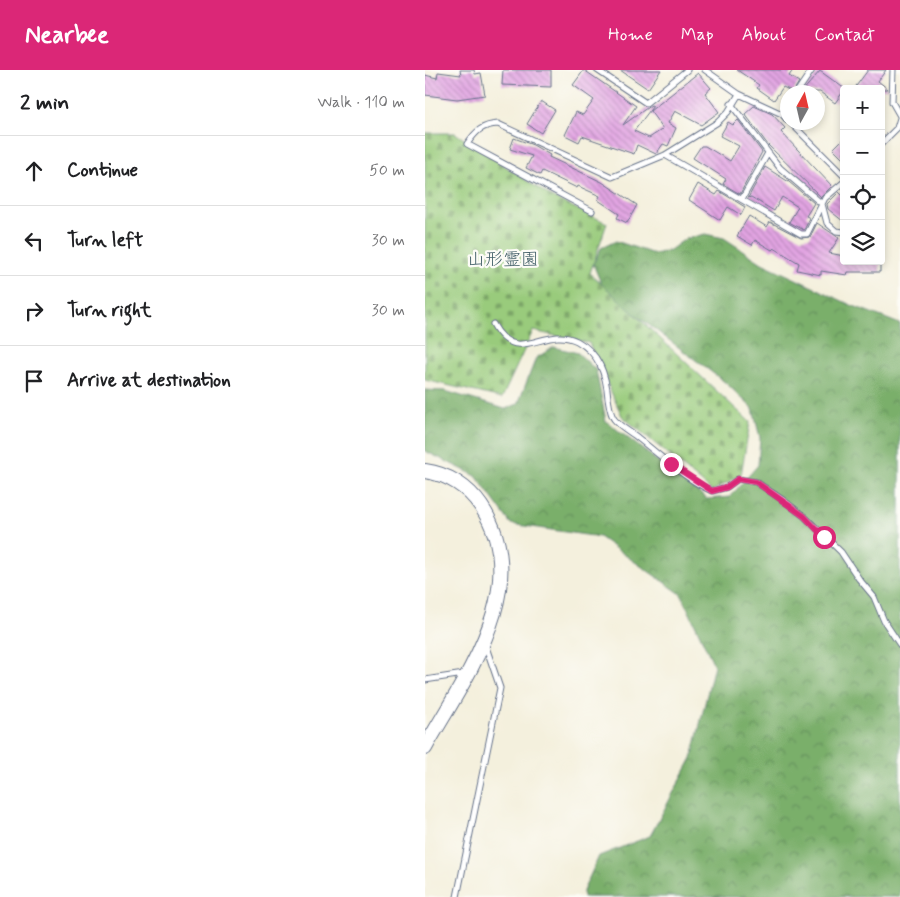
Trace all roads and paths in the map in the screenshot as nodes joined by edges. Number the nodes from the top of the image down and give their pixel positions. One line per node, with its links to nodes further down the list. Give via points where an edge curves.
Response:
1 (597, 70): 2 (lane, via 645,103)
2 (687, 70)
3 (705, 70): 7 (lane)
4 (812, 70): 6 (lane)
5 (893, 70): 10 (lane, via 892,102)
6 (802, 85)
7 (739, 94): 8 (lane); 9 (lane)
8 (731, 104): 13 (lane); 14 (lane, via 718,122)
9 (780, 113)
10 (900, 117): 12 (lane, via 897,128)
11 (798, 130): 15 (lane)
12 (885, 140)
13 (768, 153): 17 (lane); 18 (lane, via 780,168)
14 (665, 155): 17 (lane); 19 (lane, via 611,177 498,124 486,125 475,132 467,144)
15 (843, 175)
16 (840, 185): 18 (lane)
17 (742, 199): 18 (lane, via 801,234 807,234)
18 (822, 204): 20 (lane, via 827,223)
19 (592, 211)
20 (840, 231)
21 (493, 324): 24 (lane, via 506,340 524,346 550,337 575,340 599,361 613,419 663,458 712,491 727,487 738,479 756,482 804,516 841,552 874,597 884,621)
22 (425, 471): 23 (street, via 439,473 471,491 488,516 500,555 500,587 494,618)
23 (483, 641): 25 (street); 28 (lane, via 500,688)
24 (900, 645)
25 (467, 674): 26 (lane); 27 (street)
26 (425, 680)
27 (425, 748)
28 (457, 897)

